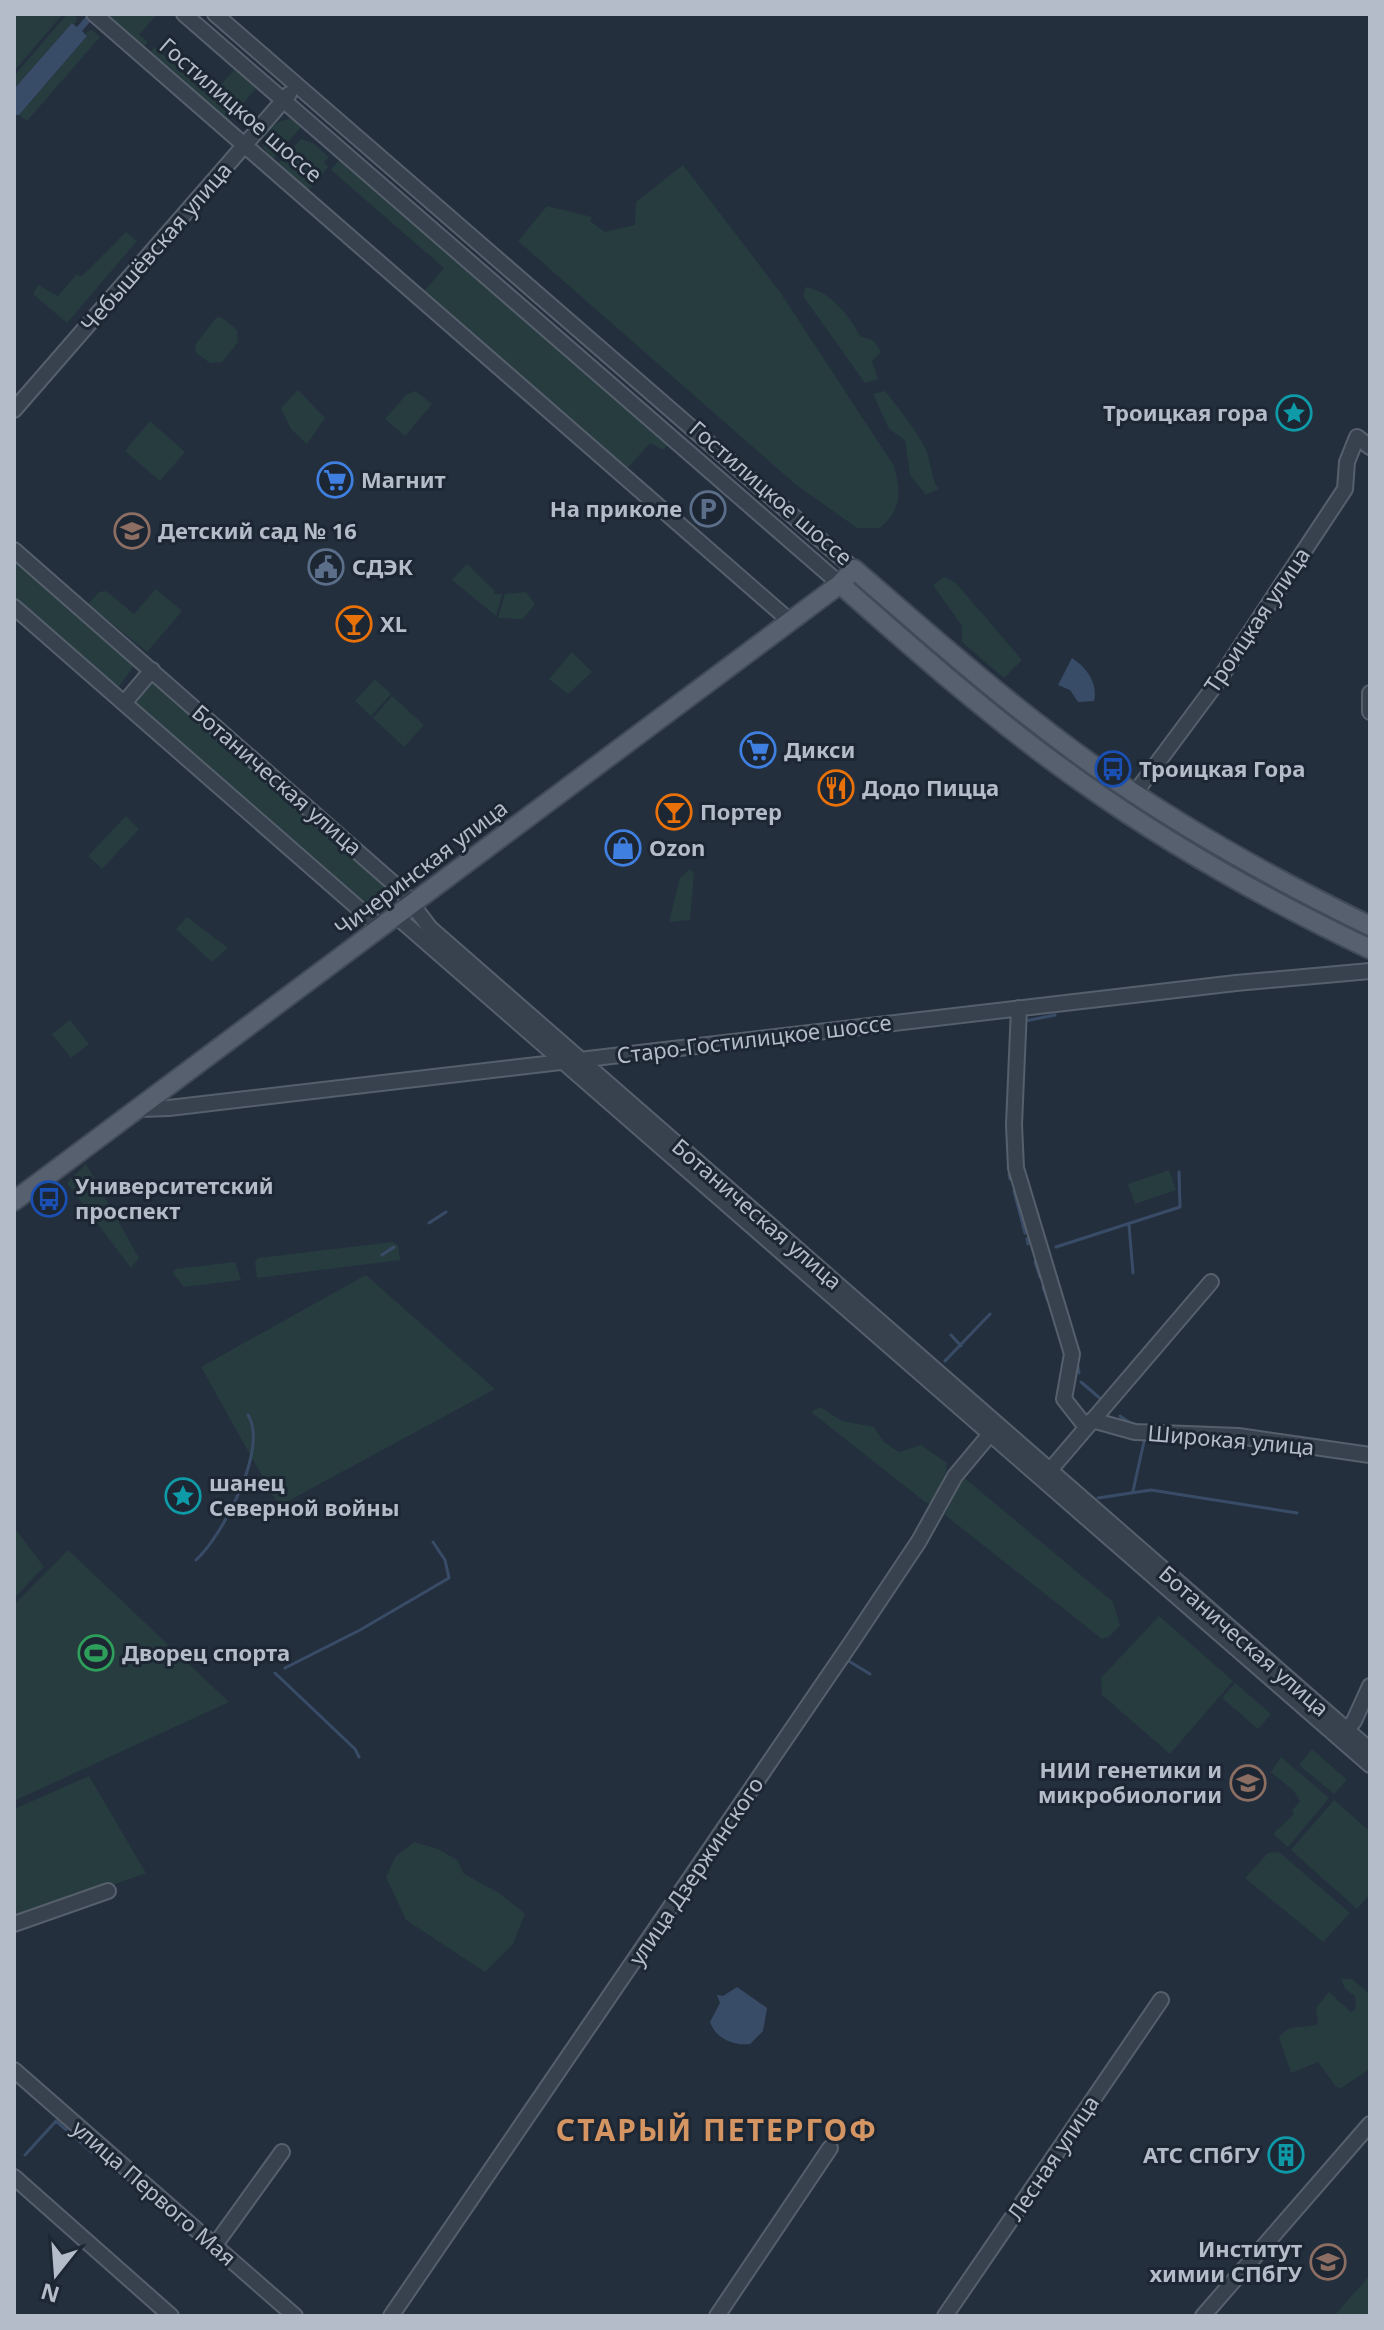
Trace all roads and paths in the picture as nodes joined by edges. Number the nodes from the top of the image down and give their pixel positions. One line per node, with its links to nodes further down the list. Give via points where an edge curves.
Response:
1 (94, 14): 6 (street, Гостилицкое шоссе)
2 (184, 14): 5 (street, Гостилицкое шоссе)
3 (215, 14): 4 (street, Гостилицкое шоссе)
4 (297, 85): 5 (street, Чебышёвская улица); 10 (street, Гостилицкое шоссе)
5 (284, 100): 6 (street, Чебышёвская улица); 11 (street, Гостилицкое шоссе)
6 (245, 145): 7 (street, Чебышёвская улица); 13 (street, Гостилицкое шоссе)
7 (14, 410)
8 (1370, 447): 18 (street, Троицкая улица, via 1357,437 1347,462 1345,489)
9 (14, 550): 14 (street, Ботаническая улица)
10 (854, 569): 11 (main road, Чичеринская улица); 18 (main road, Гостилицкое шоссе, via 1004,698)
11 (840, 584): 13 (main road, Чичеринская улица); 19 (main road, Гостилицкое шоссе, via 975,701)
12 (14, 607): 16 (street, Ботаническая улица)
13 (790, 621): 20 (main road, Чичеринская улица)
14 (152, 670): 16 (street); 20 (street, Ботаническая улица, via 401,890)
15 (1370, 693): 17 (street)
16 (125, 702): 22 (street, Ботаническая улица)
17 (1370, 712)
18 (1141, 797): 19 (main road); 21 (main road, Гостилицкое шоссе, via 1249,863)
19 (1135, 818): 23 (main road, Гостилицкое шоссе, via 1260,893)
20 (404, 911): 22 (main road, Чичеринская улица); 26 (street, Ботаническая улица, via 430,928)
21 (1370, 926)
22 (381, 928): 27 (main road, Чичеринская улица)
23 (1370, 949)
24 (1370, 971): 25 (street, Старо-Гостилицкое шоссе)
25 (1019, 1008): 26 (street, Старо-Гостилицкое шоссе); 30 (street, via 1016,1168 1072,1354 1064,1399)
26 (573, 1061): 27 (street, Старо-Гостилицкое шоссе); 31 (street, Ботаническая улица)
27 (139, 1109): 28 (main road, Чичеринская улица)
28 (14, 1201)
29 (1211, 1282): 30 (street)
30 (1089, 1423): 32 (street, Широкая улица); 33 (street)
31 (994, 1429): 33 (street, Ботаническая улица); 49 (street, улица Дзержинского, via 955,1476 853,1640)
32 (1370, 1455)
33 (1046, 1474): 35 (street, Ботаническая улица)
34 (1370, 1686): 35 (street)
35 (1344, 1734): 36 (street, Ботаническая улица); 37 (street, Ботаническая улица)
36 (1370, 1750)
37 (1370, 1765)
38 (108, 1891): 39 (street)
39 (14, 1924)
40 (1161, 2000): 51 (street, Лесная улица)
41 (14, 2070): 46 (street, улица Первого Мая)
42 (1370, 2124): 52 (street)
43 (830, 2148): 50 (street)
44 (282, 2152): 46 (street)
45 (14, 2177): 47 (street)
46 (215, 2245): 48 (street, улица Первого Мая)
47 (171, 2316)
48 (295, 2316)
49 (391, 2316)
50 (717, 2316)
51 (945, 2316)
52 (1203, 2316)

